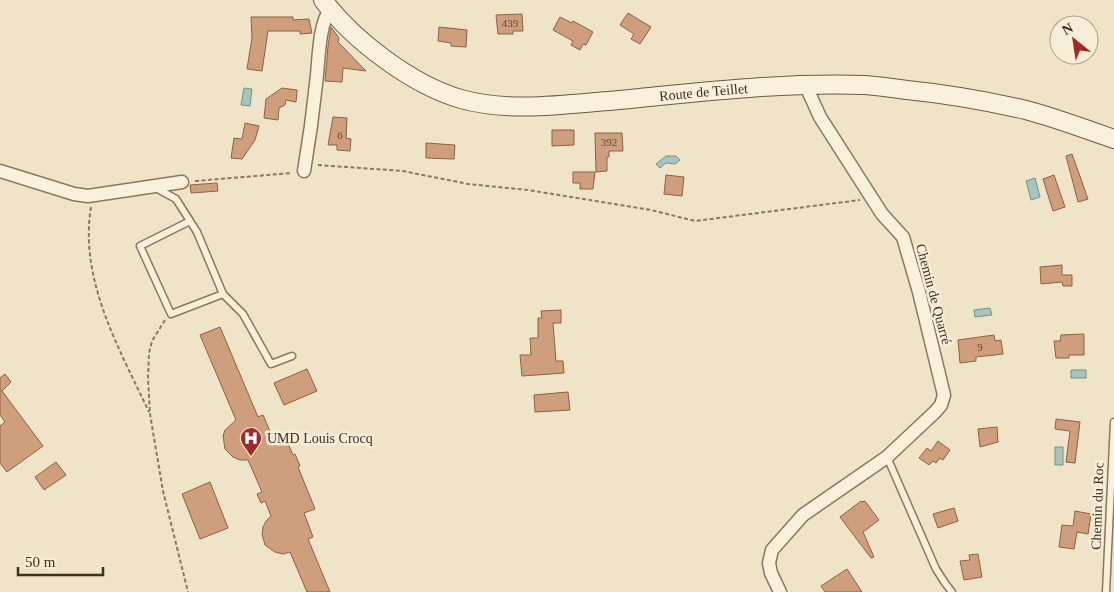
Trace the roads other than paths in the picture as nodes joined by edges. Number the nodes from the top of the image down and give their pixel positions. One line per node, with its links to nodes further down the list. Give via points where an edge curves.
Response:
1 (326, 4): 2 (main road, Route de Teillet, via 365,44 393,65 419,82 460,99 496,105 548,106); 4 (street)
2 (804, 84): 3 (main road, Route de Teillet, via 867,85 941,94 1027,110); 12 (street, Chemin de Quarré, via 820,118 872,199 903,237 944,395 935,412)
3 (1114, 138)
4 (305, 168)
5 (0, 171): 7 (street, via 88,196)
6 (182, 182): 7 (street)
7 (153, 186): 8 (lane, via 176,199)
8 (190, 221): 9 (lane); 9 (lane, via 140,246 171,314)
9 (223, 294): 10 (lane, via 243,314 271,364)
10 (292, 356)
11 (1114, 422): 15 (lane, Chemin du Roc)
12 (887, 457): 13 (street, Chemin de Quarré, via 803,515 772,550 770,574); 14 (lane, via 936,568)
13 (780, 592)
14 (952, 592)
15 (1106, 592)

